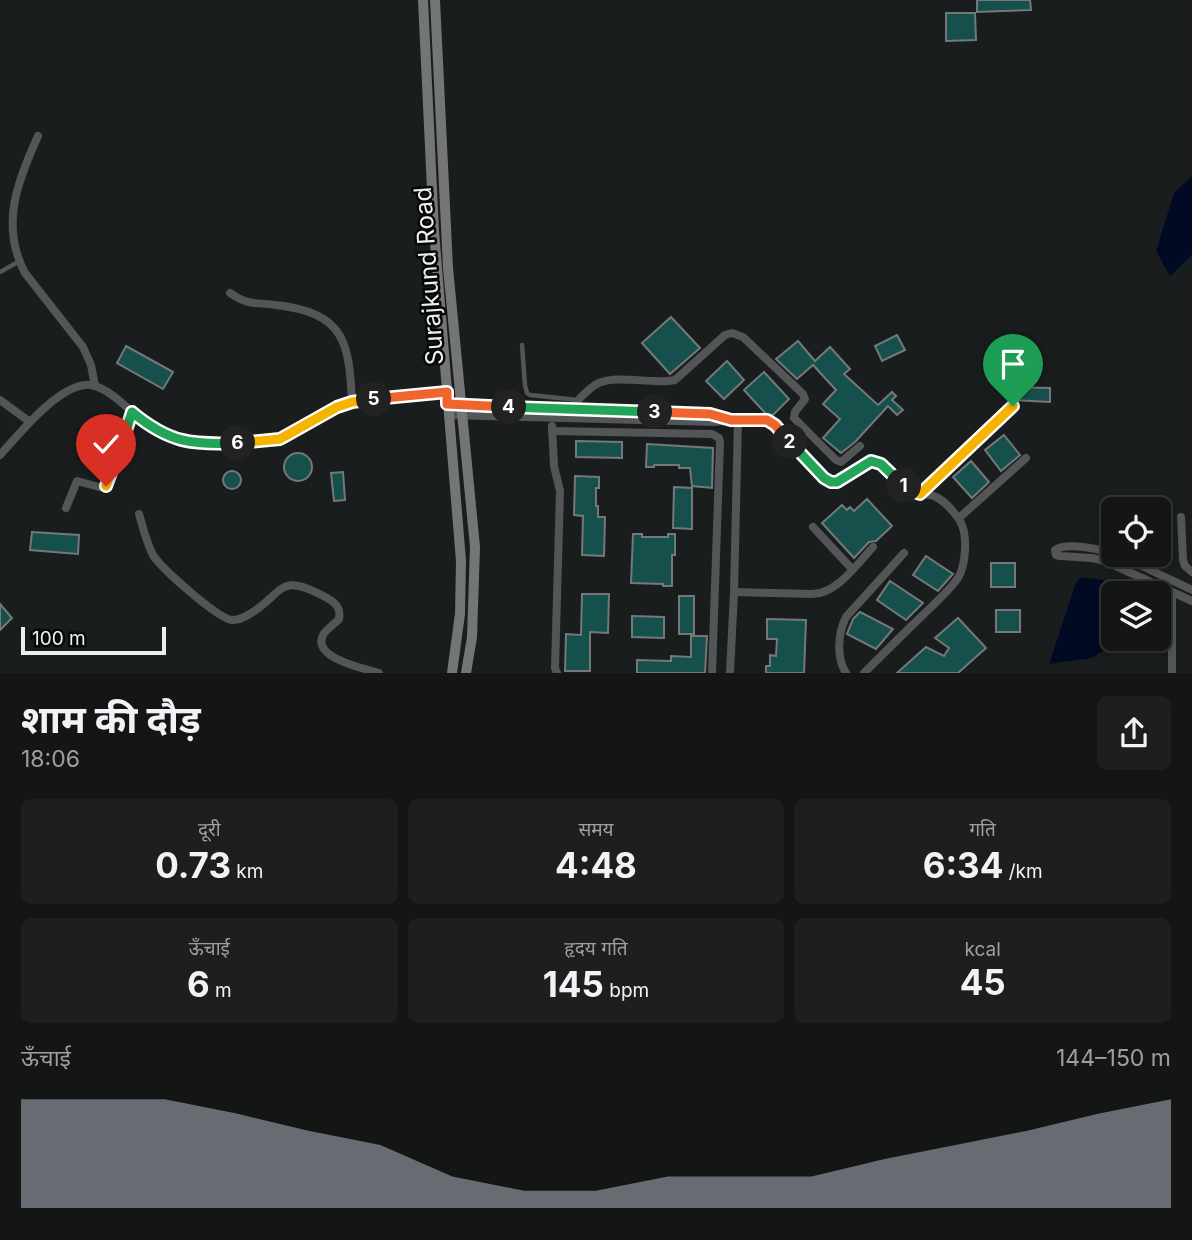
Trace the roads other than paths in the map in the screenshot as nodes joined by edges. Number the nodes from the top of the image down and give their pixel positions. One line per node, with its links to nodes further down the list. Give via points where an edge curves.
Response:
1 (423, 0): 9 (main road, Surajkund Road)
2 (436, 0): 15 (main road, Surajkund Road, via 447,268)
3 (38, 136): 4 (street, via 17,183 10,219)
4 (18, 262): 5 (lane); 8 (street, via 83,347)
5 (0, 272)
6 (230, 293): 12 (street, via 249,303 300,310 334,326 347,355)
7 (522, 345): 11 (lane, via 527,393)
8 (95, 386): 18 (street); 21 (street, via 70,390)
9 (447, 392): 12 (street); 17 (main road, Surajkund Road)
10 (0, 400): 21 (street)
11 (578, 400): 16 (street); 23 (street, via 605,381 675,380 725,335 737,333 803,394 805,399 794,418 836,460 841,462)
12 (352, 402): 18 (street, via 280,439 235,443 179,440)
13 (1013, 406): 26 (street)
14 (550, 408): 15 (street); 16 (street); 19 (street)
15 (461, 409): 17 (street); 19 (street); 46 (main road, Surajkund Road, via 475,547)
16 (570, 409): 20 (street, via 710,414)
17 (448, 410): 45 (main road, Surajkund Road, via 461,561)
18 (132, 412): 27 (street, via 106,486 77,481)
19 (551, 418): 20 (street); 22 (street)
20 (734, 420): 26 (street, via 772,422 831,482 874,461); 41 (street)
21 (30, 422): 24 (street)
22 (552, 431): 47 (street, via 560,491); 48 (street, via 712,434 719,438)
23 (860, 446)
24 (0, 455)
25 (1026, 458): 30 (street)
26 (920, 494): 30 (street, via 940,499)
27 (66, 508)
28 (139, 514): 44 (street, via 149,546 161,564 222,616 240,619 278,589 302,587 339,609 340,619 321,639 327,654)
29 (1181, 517): 39 (street, via 1183,560)
30 (959, 518): 51 (street, via 964,543 960,575)
31 (813, 527): 38 (street)
32 (873, 547): 38 (street)
33 (1101, 550): 35 (street, via 1055,550 1060,556)
34 (904, 553): 50 (street, via 843,622 840,662)
35 (1101, 560)
36 (1118, 567): 42 (street)
37 (1144, 567): 40 (street)
38 (852, 569): 41 (street, via 833,588 818,594)
39 (1192, 572)
40 (1192, 590)
41 (734, 592): 49 (street)
42 (1172, 593): 43 (street); 52 (street)
43 (1192, 601)
44 (379, 673)
45 (452, 673)
46 (466, 673)
47 (557, 673)
48 (712, 673)
49 (730, 673)
50 (846, 673)
51 (864, 673)
52 (1172, 673)

